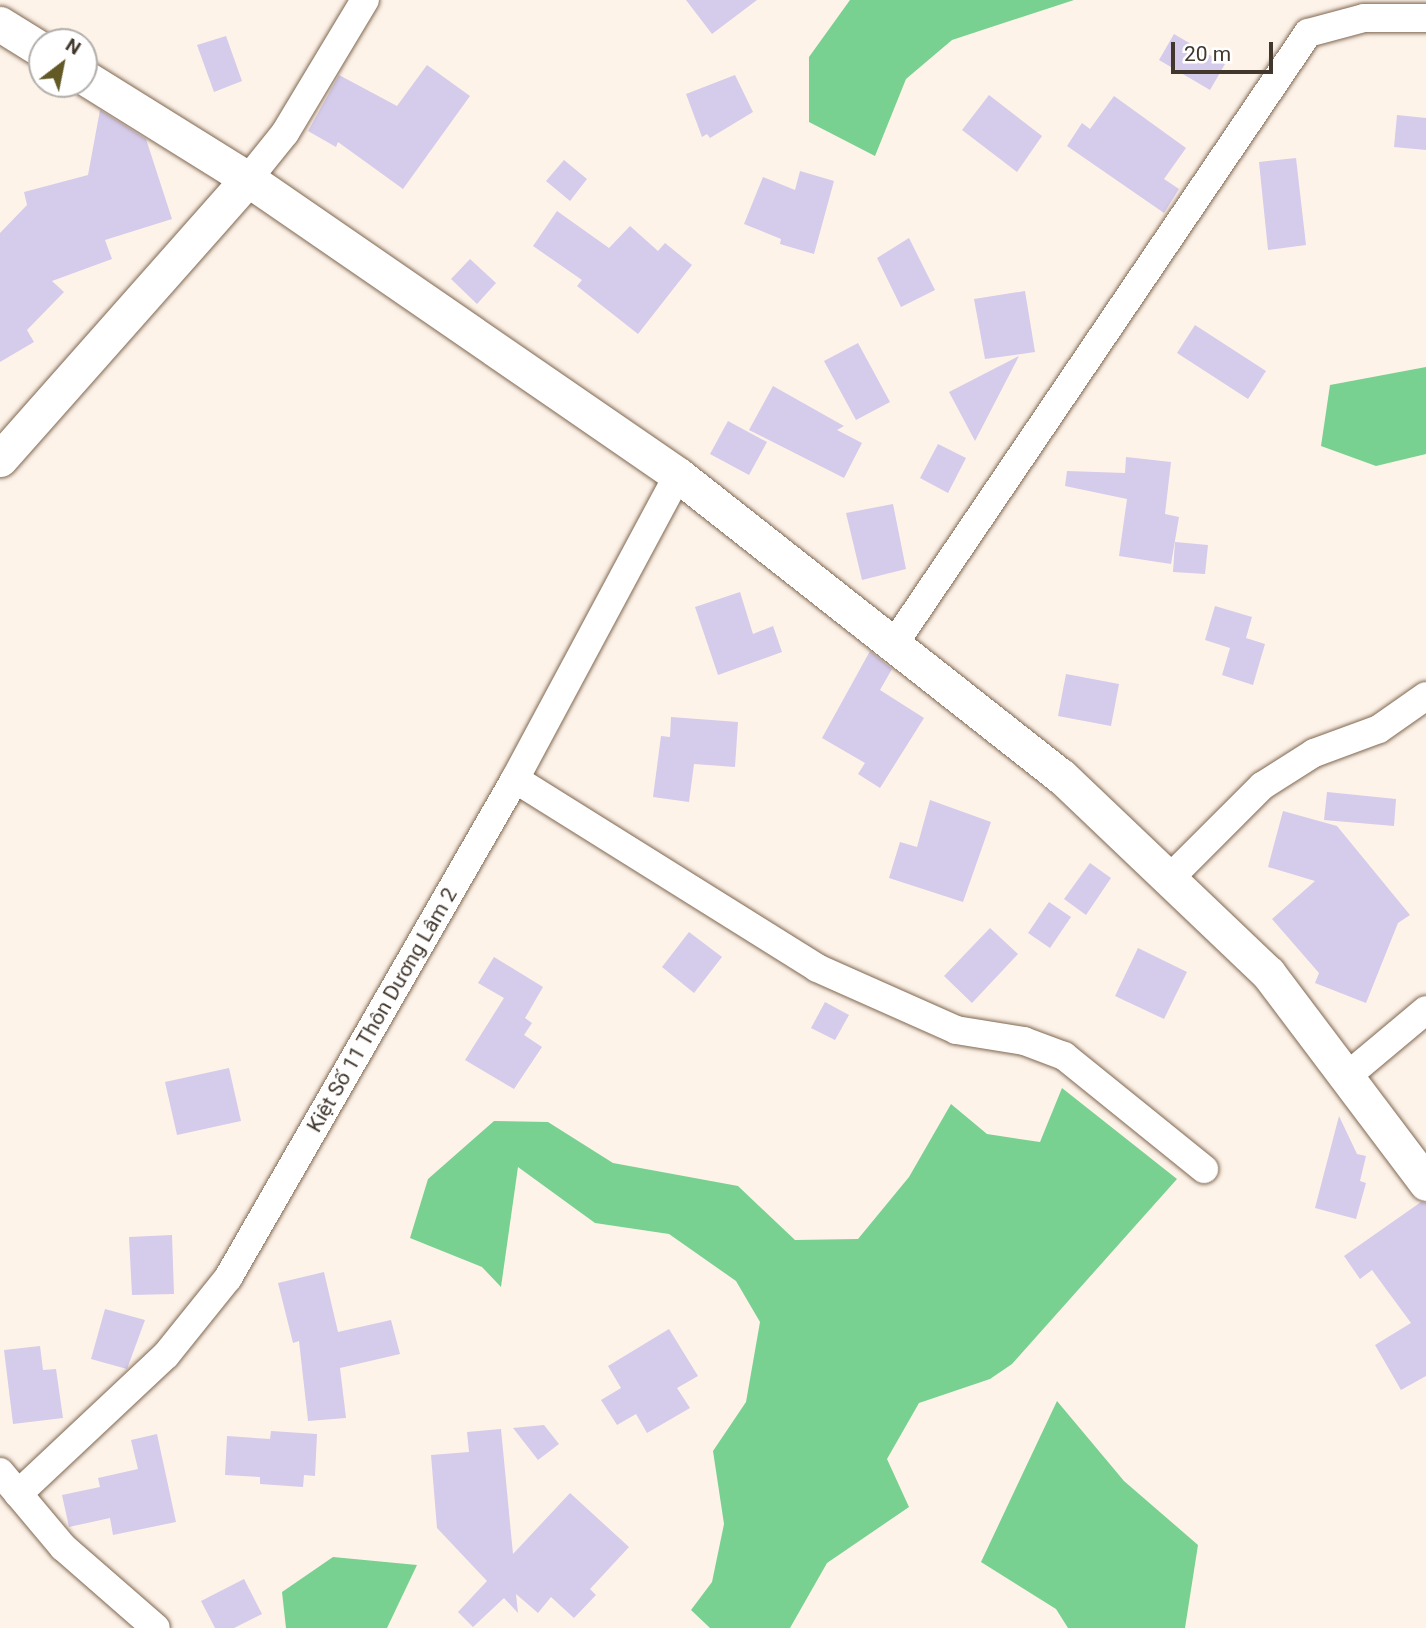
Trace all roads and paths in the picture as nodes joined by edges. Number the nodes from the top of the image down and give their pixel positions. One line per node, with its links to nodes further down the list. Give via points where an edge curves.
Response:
1 (365, 0): 6 (street, via 285,133)
2 (1426, 18): 9 (street, via 1364,18 1308,33)
3 (0, 24): 4 (street)
4 (28, 41)
5 (98, 85): 6 (street)
6 (248, 179): 7 (street); 8 (street)
7 (0, 458)
8 (678, 475): 9 (street); 11 (street, Kiệt Số 11 Thôn Dương Lâm 2)
9 (894, 644): 12 (street, via 1061,776)
10 (1426, 696): 12 (street, via 1379,729 1314,753 1262,786)
11 (515, 779): 15 (street, via 817,968 956,1030 1024,1041 1064,1056); 17 (street, Kiệt Số 11 Thôn Dương Lâm 2, via 228,1278 166,1355)
12 (1169, 879): 14 (street, via 1268,973)
13 (1426, 1010): 14 (street)
14 (1346, 1077): 16 (street)
15 (1204, 1170)
16 (1426, 1183)
17 (9, 1483): 18 (street, via 63,1547)
18 (156, 1628)

